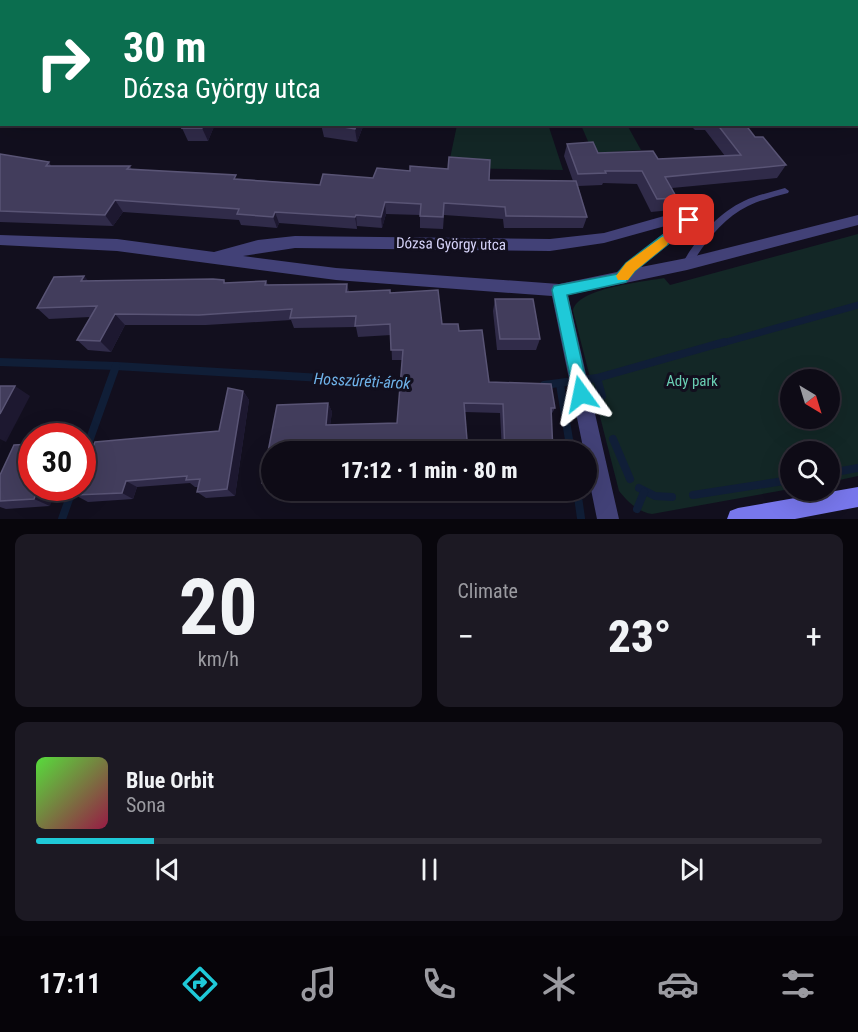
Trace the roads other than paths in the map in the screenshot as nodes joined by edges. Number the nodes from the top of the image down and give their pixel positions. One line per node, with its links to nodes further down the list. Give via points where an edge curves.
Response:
1 (785, 190): 7 (lane, via 735,210 695,249)
2 (703, 210): 3 (street, Dózsa György utca)
3 (685, 215): 6 (street, Dózsa György utca, via 604,238 550,245 295,242 258,246); 8 (street, via 689,220)
4 (858, 220): 7 (street, Dózsa György utca)
5 (0, 240): 6 (street, Dózsa György utca, via 117,245)
6 (215, 258): 9 (street, Dózsa György utca, via 336,274)
7 (687, 264): 8 (street, Dózsa György utca)
8 (621, 278): 9 (street, Dózsa György utca)
9 (559, 290): 11 (street)
10 (858, 497): 12 (main road)
11 (608, 519)
12 (738, 519)

